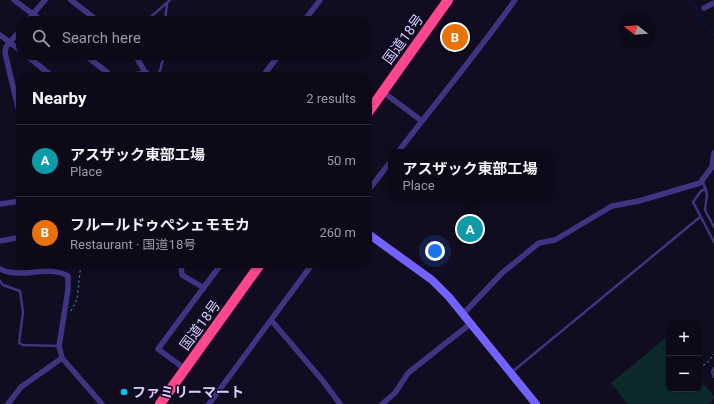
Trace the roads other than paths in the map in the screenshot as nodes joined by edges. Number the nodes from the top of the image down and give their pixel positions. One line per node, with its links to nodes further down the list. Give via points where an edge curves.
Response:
1 (14, 0): 11 (street)
2 (45, 0): 11 (street)
3 (71, 0): 13 (street)
4 (170, 0): 8 (lane)
5 (320, 0): 16 (street)
6 (448, 0): 31 (highway, 国道18号)
7 (515, 0): 34 (street, via 483,46)
8 (167, 3): 14 (lane); 15 (lane)
9 (714, 3): 10 (street)
10 (704, 8)
11 (32, 14): 12 (street)
12 (35, 16)
13 (92, 16)
14 (152, 16)
15 (166, 16)
16 (308, 16)
17 (0, 35): 19 (street)
18 (16, 35): 19 (street)
19 (10, 43): 20 (street); 32 (street, via 5,53)
20 (16, 47)
21 (32, 60): 26 (street)
22 (91, 60): 27 (street)
23 (138, 60): 28 (street)
24 (163, 60): 29 (lane)
25 (275, 60): 30 (street)
26 (46, 72)
27 (107, 72)
28 (145, 72)
29 (158, 72)
30 (266, 72)
31 (383, 92): 33 (highway, 国道18号); 34 (street)
32 (16, 99)
33 (372, 107)
34 (422, 121): 35 (street)
35 (400, 149)
36 (714, 153): 38 (street)
37 (388, 165): 40 (street)
38 (713, 167): 39 (street)
39 (703, 182): 41 (lane); 57 (street, via 639,201 612,206 555,240 539,243 502,273)
40 (372, 186)
41 (706, 189): 44 (lane, via 701,191 693,202); 45 (lane, via 705,210)
42 (16, 202): 43 (street)
43 (0, 204)
44 (700, 217): 49 (lane); 64 (lane)
45 (714, 227)
46 (372, 237): 57 (street, via 432,280)
47 (16, 238): 48 (street)
48 (0, 241)
49 (714, 242)
50 (181, 268): 56 (street, via 182,274)
51 (218, 268): 56 (street)
52 (257, 268): 63 (highway, 国道18号)
53 (309, 268): 58 (street)
54 (0, 269): 60 (street, via 15,273 56,271 68,276)
55 (0, 281): 60 (lane, via 3,285 20,291 23,312 19,343)
56 (204, 288): 63 (street, via 158,349)
57 (463, 314): 59 (street)
58 (271, 320): 69 (street); 70 (street)
59 (470, 324): 64 (street); 71 (street, via 408,372 395,393)
60 (59, 346): 61 (street)
61 (62, 358): 66 (street, via 21,387); 67 (street)
62 (714, 368): 65 (lane)
63 (185, 369): 68 (highway, 国道18号)
64 (511, 373): 72 (street)
65 (714, 377)
66 (8, 404)
67 (102, 404)
68 (160, 404)
69 (209, 404)
70 (340, 404)
71 (382, 404)
72 (536, 404)

